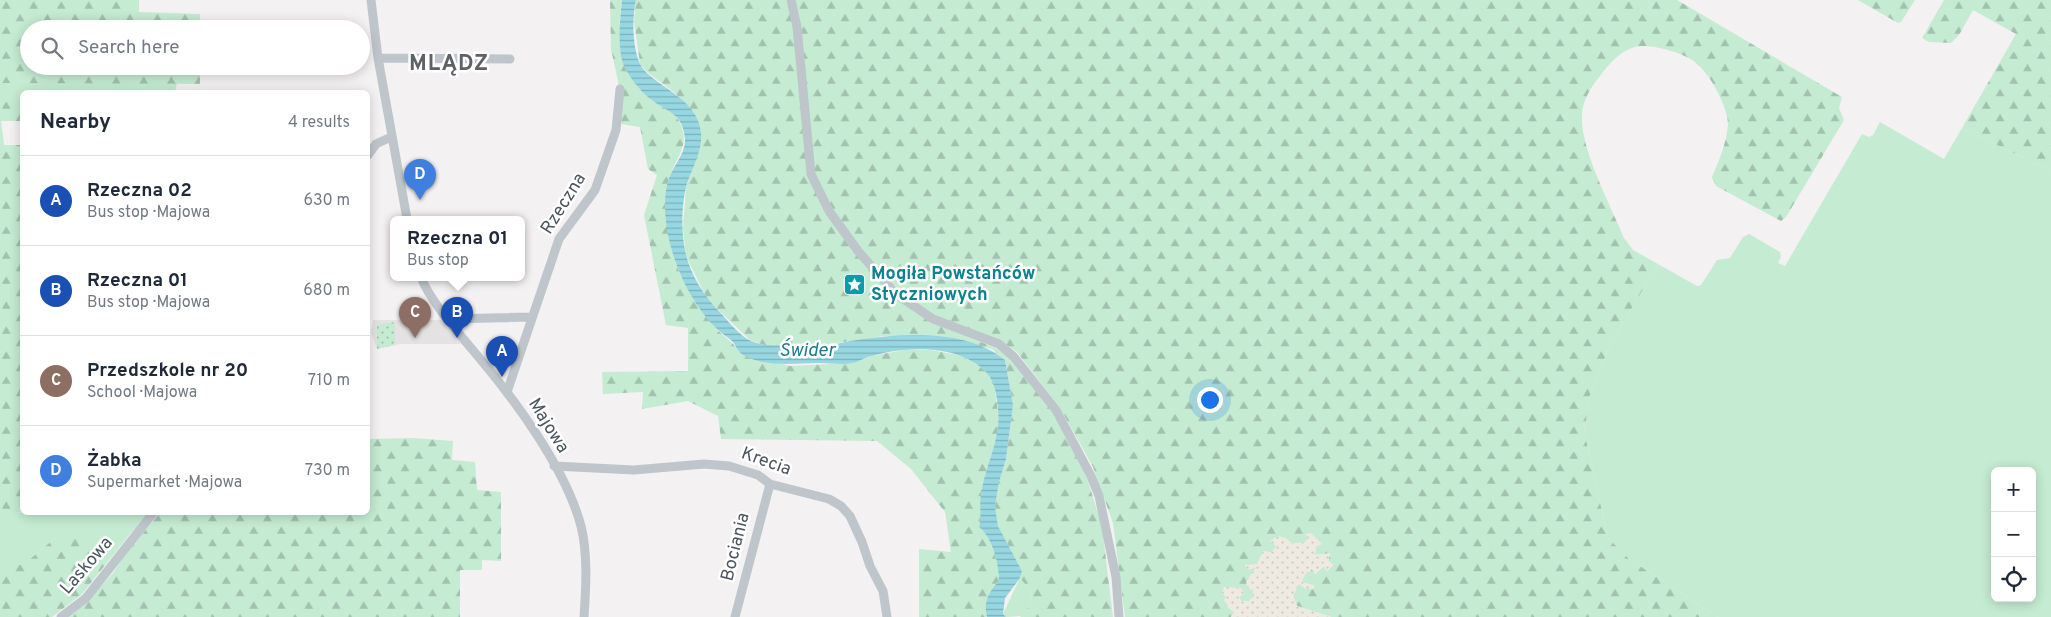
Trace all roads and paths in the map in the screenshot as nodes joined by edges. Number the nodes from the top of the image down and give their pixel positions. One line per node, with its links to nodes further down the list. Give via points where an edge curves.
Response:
1 (371, 0): 3 (street)
2 (791, 0): 20 (street, via 797,27 811,174 829,211 858,252 896,294 933,319 999,344 1014,356 1056,410 1099,496 1116,577)
3 (378, 58): 4 (street); 6 (street)
4 (510, 59)
5 (620, 89): 10 (street, Rzeczna, via 616,130 596,190 559,239)
6 (391, 136): 7 (street, via 376,144); 8 (street)
7 (370, 152)
8 (406, 216)
9 (424, 281): 11 (street, Majowa)
10 (532, 317): 11 (street); 12 (street, Rzeczna)
11 (449, 319): 12 (street, Majowa)
12 (507, 392): 13 (street, Majowa)
13 (554, 466): 14 (street, Krecia, via 641,470 704,464 729,466 758,475); 17 (street, Majowa, via 572,500 581,527 585,562)
14 (770, 484): 18 (street, Bociania); 19 (street, Krecia, via 829,499 846,511 883,591)
15 (152, 515): 16 (street, Laskowa, via 86,598)
16 (61, 617)
17 (584, 617)
18 (735, 617)
19 (887, 617)
20 (1119, 617)

